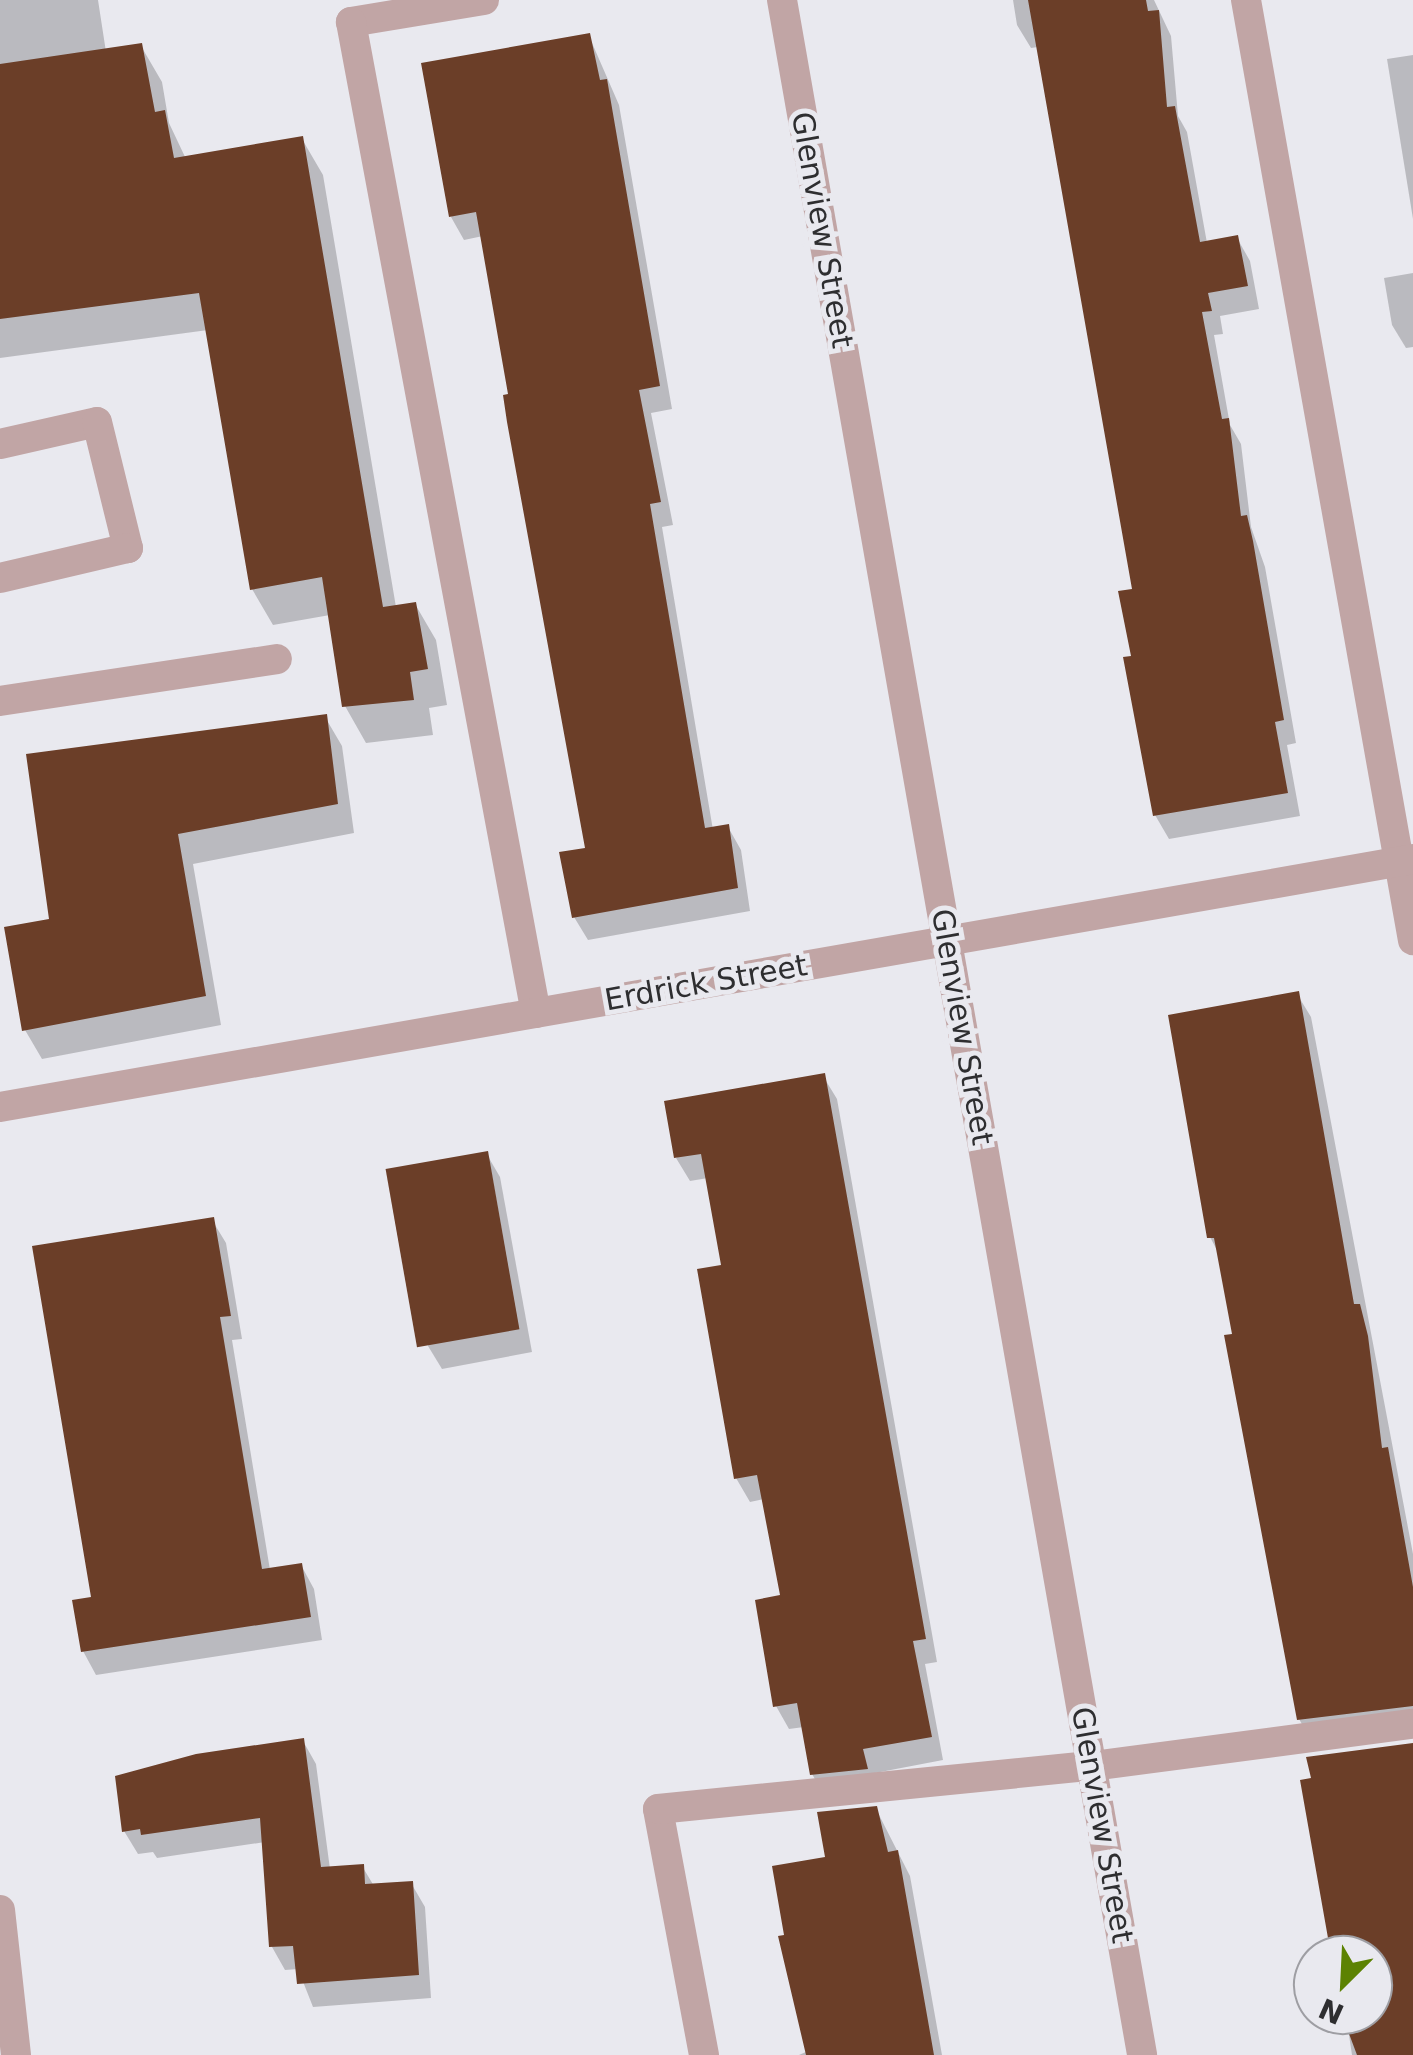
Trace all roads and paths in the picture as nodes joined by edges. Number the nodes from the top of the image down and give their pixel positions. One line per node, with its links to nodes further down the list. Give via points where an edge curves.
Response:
1 (484, 0): 11 (street, via 350,22)
2 (782, 0): 9 (street, Glenview Street)
3 (1246, 0): 8 (street)
4 (0, 444): 5 (street, via 96,422 128,548)
5 (0, 578)
6 (277, 659): 7 (street)
7 (0, 701)
8 (1406, 860): 9 (street, Erdrick Street); 10 (street)
9 (947, 940): 11 (street, Erdrick Street); 14 (street, Glenview Street)
10 (1413, 940)
11 (536, 1013): 12 (street, Erdrick Street)
12 (0, 1107)
13 (1413, 1724): 14 (street)
14 (1092, 1766): 17 (street, via 658,1809); 18 (street, Glenview Street)
15 (0, 1910): 16 (street)
16 (16, 2055)
17 (704, 2055)
18 (1142, 2055)

